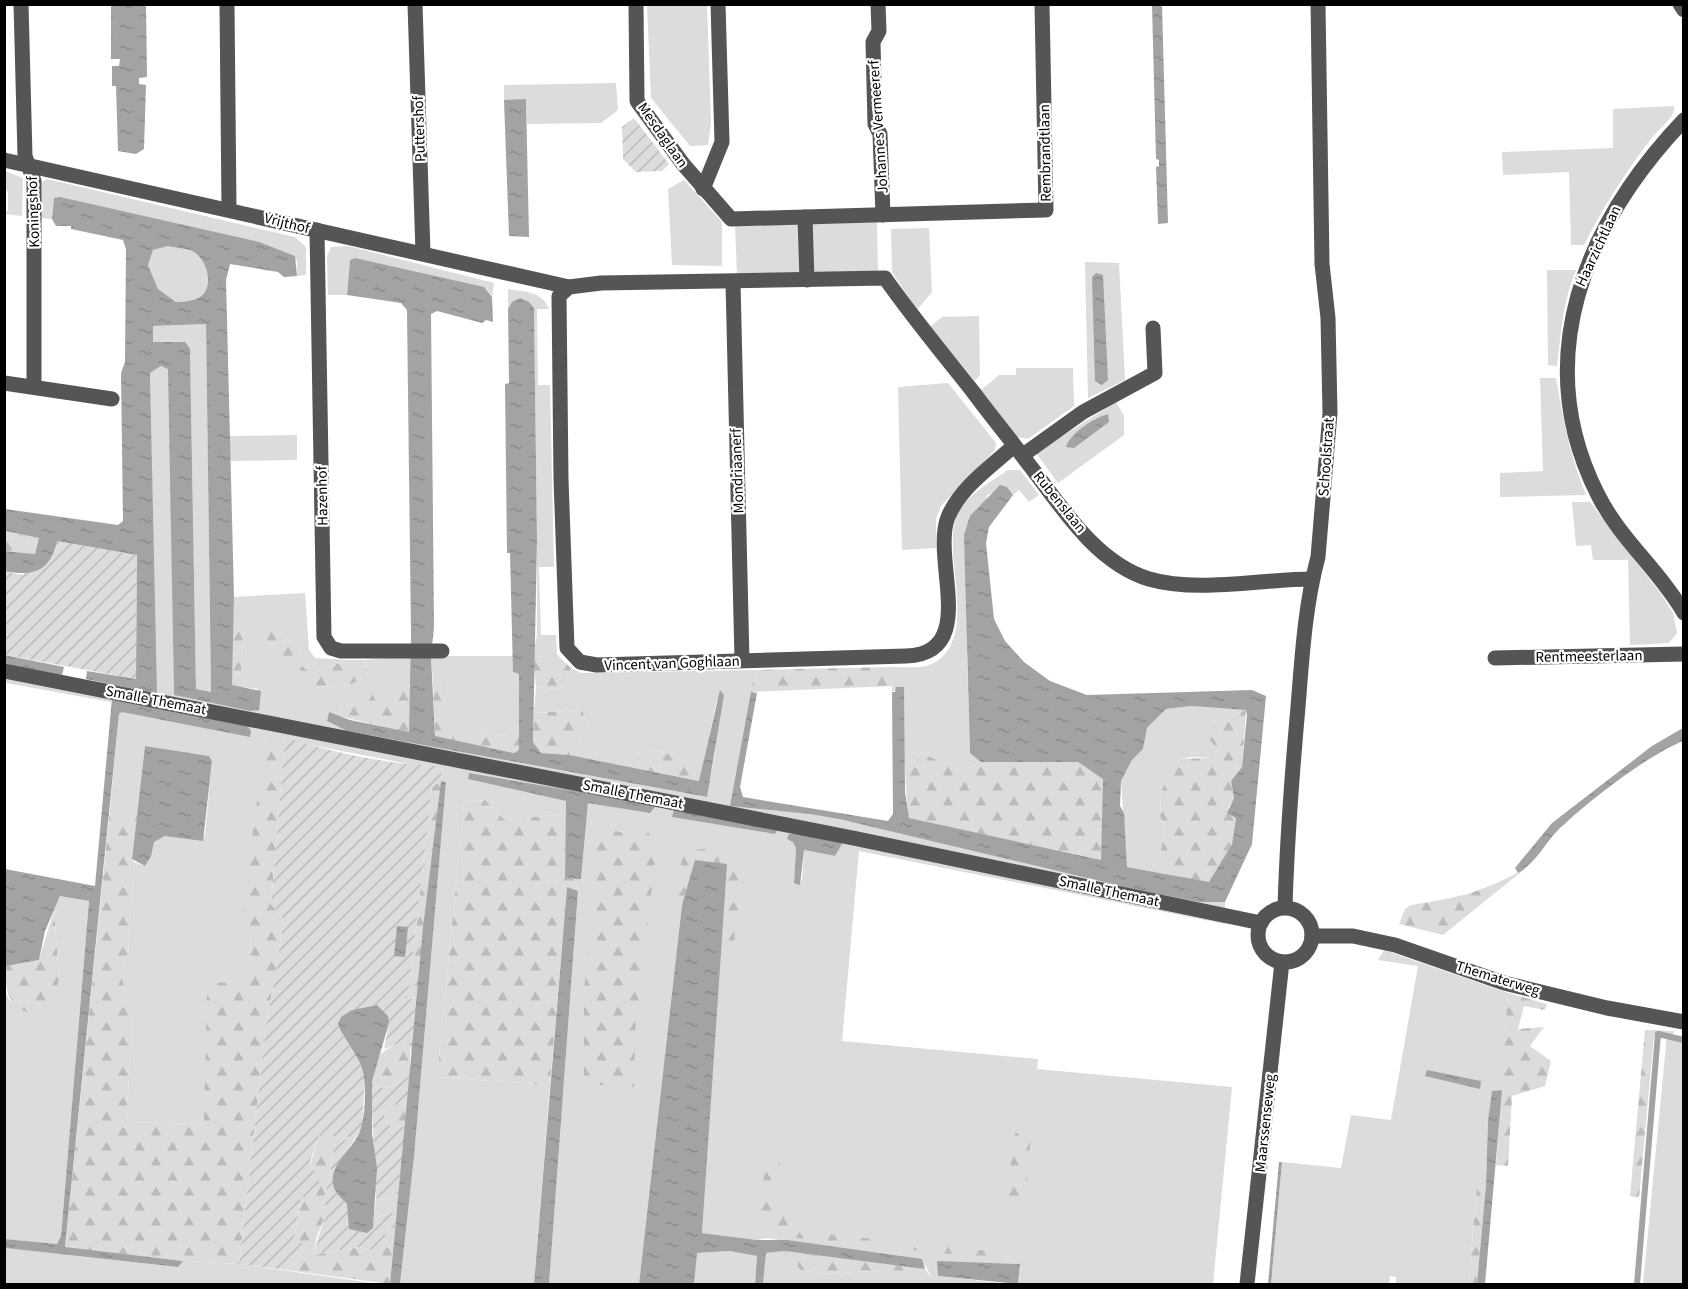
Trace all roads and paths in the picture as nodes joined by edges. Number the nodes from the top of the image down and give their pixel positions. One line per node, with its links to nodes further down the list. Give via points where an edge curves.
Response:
1 (21, 4): 13 (street, Koningshof, via 24,140 25,156)
2 (227, 4): 15 (street)
3 (415, 4): 19 (street, Puttershof)
4 (636, 4): 14 (street, Mesdaglaan, via 637,100)
5 (718, 4): 14 (street, Mesdaglaan, via 722,142)
6 (878, 4): 16 (street, Johannes Vermeererf, via 879,31 873,42)
7 (1042, 4): 16 (street, Rembrandtlaan, via 1046,210)
8 (1317, 4): 28 (street, Schoolstraat, via 1322,264 1328,318 1330,413 1318,557)
9 (1680, 4): 10 (street)
10 (1683, 10)
11 (1683, 120): 29 (street, Haarzichtlaan, via 1626,189 1589,260 1576,293 1567,375 1577,449 1599,498)
12 (4, 160): 13 (street, Vrijthof)
13 (31, 166): 15 (street, Vrijthof); 25 (street, Koningshof)
14 (703, 189): 17 (street, Mesdaglaan, via 731,219)
15 (229, 208): 18 (street, Vrijthof)
16 (883, 215): 17 (street)
17 (805, 217): 20 (street)
18 (317, 230): 19 (street, Vrijthof); 30 (street, Hazenhof, via 324,637 331,648 341,651)
19 (423, 253): 22 (street, Vrijthof)
20 (807, 280): 21 (street); 27 (street, Rubenslaan, via 885,278)
21 (733, 282): 22 (street); 33 (street, Mondriaanerf)
22 (568, 287): 33 (street, Vincent van Goghlaan, via 559,296 567,648 580,662 597,665)
23 (1153, 328): 27 (street, Vincent van Goghlaan, via 1155,373)
24 (4, 383): 25 (street)
25 (34, 385): 26 (street)
26 (112, 399)
27 (1018, 451): 28 (street, Rubenslaan, via 1060,506 1123,568 1150,579 1189,584); 33 (street, Vincent van Goghlaan, via 970,485 948,516 948,616 936,648 921,656)
28 (1312, 579): 35 (street, Schoolstraat, via 1292,769)
29 (1683, 613)
30 (442, 651)
31 (1683, 654): 32 (street, Rentmeesterlaan)
32 (1495, 658)
33 (742, 660)
34 (4, 671): 36 (street, Smalle Themaat, via 853,838)
35 (1285, 907): 36 (street, via 1266,915); 37 (street, via 1308,919)
36 (1261, 923): 38 (street, via 1262,948)
37 (1312, 936): 38 (street, via 1311,945 1299,958); 39 (street, Thematerweg, via 1353,936 1395,945 1504,983)
38 (1282, 962): 40 (street, Maarssenseweg)
39 (1683, 1023)
40 (1247, 1284)

